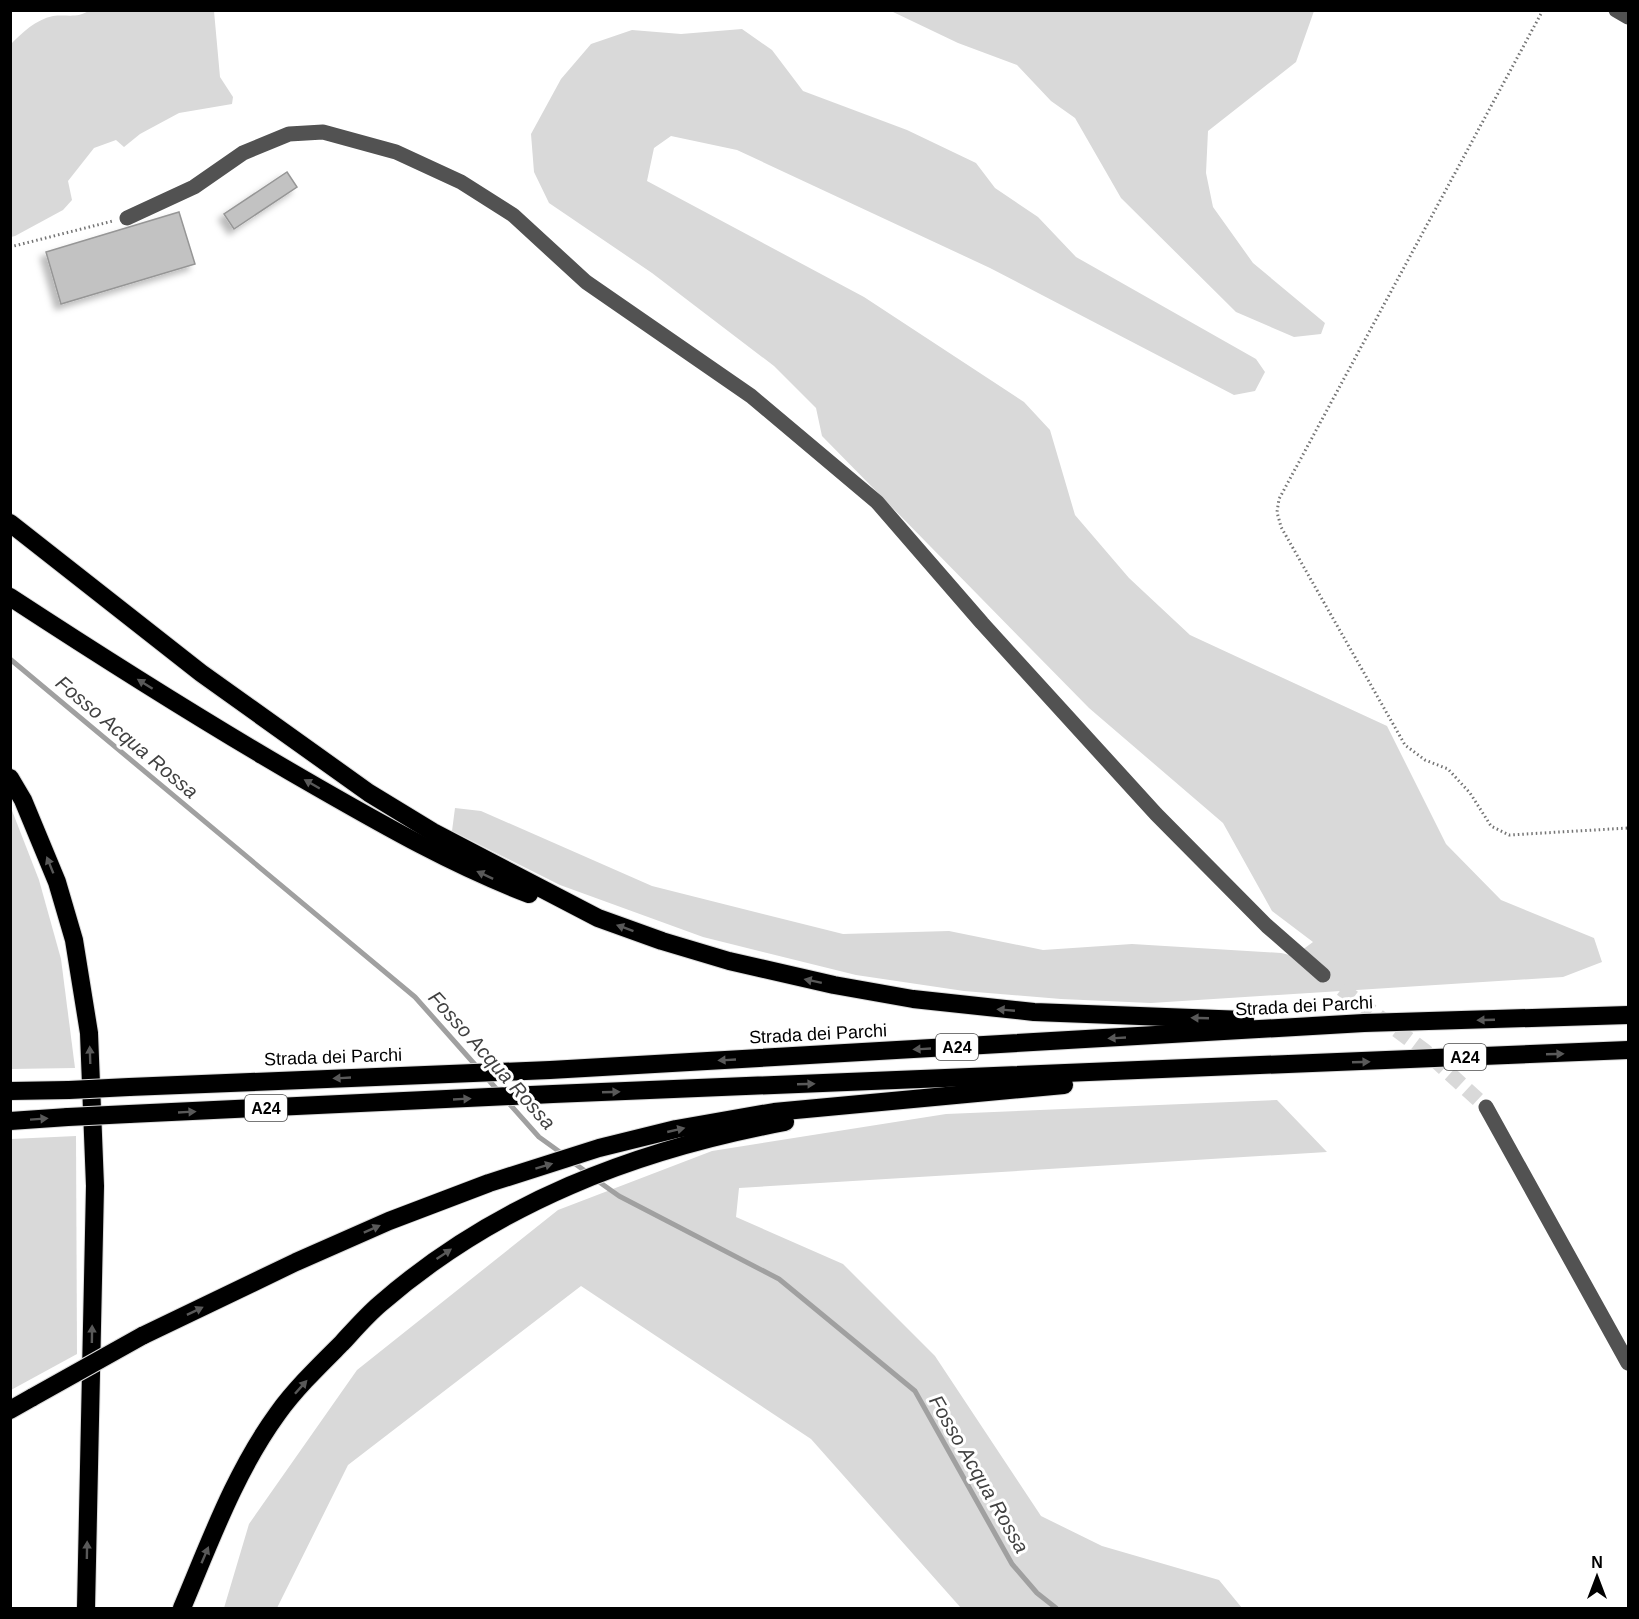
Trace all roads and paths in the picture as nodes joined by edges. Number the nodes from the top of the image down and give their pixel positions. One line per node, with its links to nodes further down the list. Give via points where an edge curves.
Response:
1 (1543, 10): 9 (path, via 1279,499 1277,512 1281,527 1405,745 1425,760 1448,769 1470,793 1491,826 1509,835)
2 (1616, 10): 3 (lane)
3 (1629, 17)
4 (127, 218): 5 (path); 11 (lane, via 194,187 243,153 289,134 323,132 396,152 461,183 513,215 586,282 751,396 877,502 982,624 1156,814 1267,926)
5 (10, 247)
6 (10, 523): 10 (highway, via 201,674 369,793 433,832)
7 (10, 597): 10 (highway, one-way to 7, via 515,889 395,831 189,712)
8 (10, 778): 22 (highway, one-way to 8, via 95,1186 89,1033 74,940 57,882)
9 (1629, 828)
10 (598, 918): 13 (highway, one-way to 10, via 1034,1012 923,1000 834,986 729,961)
11 (1323, 975)
12 (1629, 1015): 13 (highway, Strada dei Parchi / A24, one-way to 13)
13 (1364, 1023): 16 (highway, Strada dei Parchi / A24, one-way to 16, bridge, via 550,1070)
14 (1629, 1050): 15 (highway, A24, one-way to 14)
15 (1302, 1064): 17 (highway); 19 (highway, A24, one-way to 15, bridge, via 553,1094)
16 (10, 1091)
17 (969, 1094): 21 (highway, one-way to 17, bridge, via 142,1336 390,1221 489,1183 598,1148 687,1127 774,1112); 23 (highway, one-way to 17, via 237,1479 278,1413 379,1305 483,1228 571,1183 686,1145 752,1128)
18 (1486, 1107): 20 (lane)
19 (10, 1121)
20 (1629, 1363)
21 (10, 1410)
22 (86, 1608)
23 (182, 1608)

